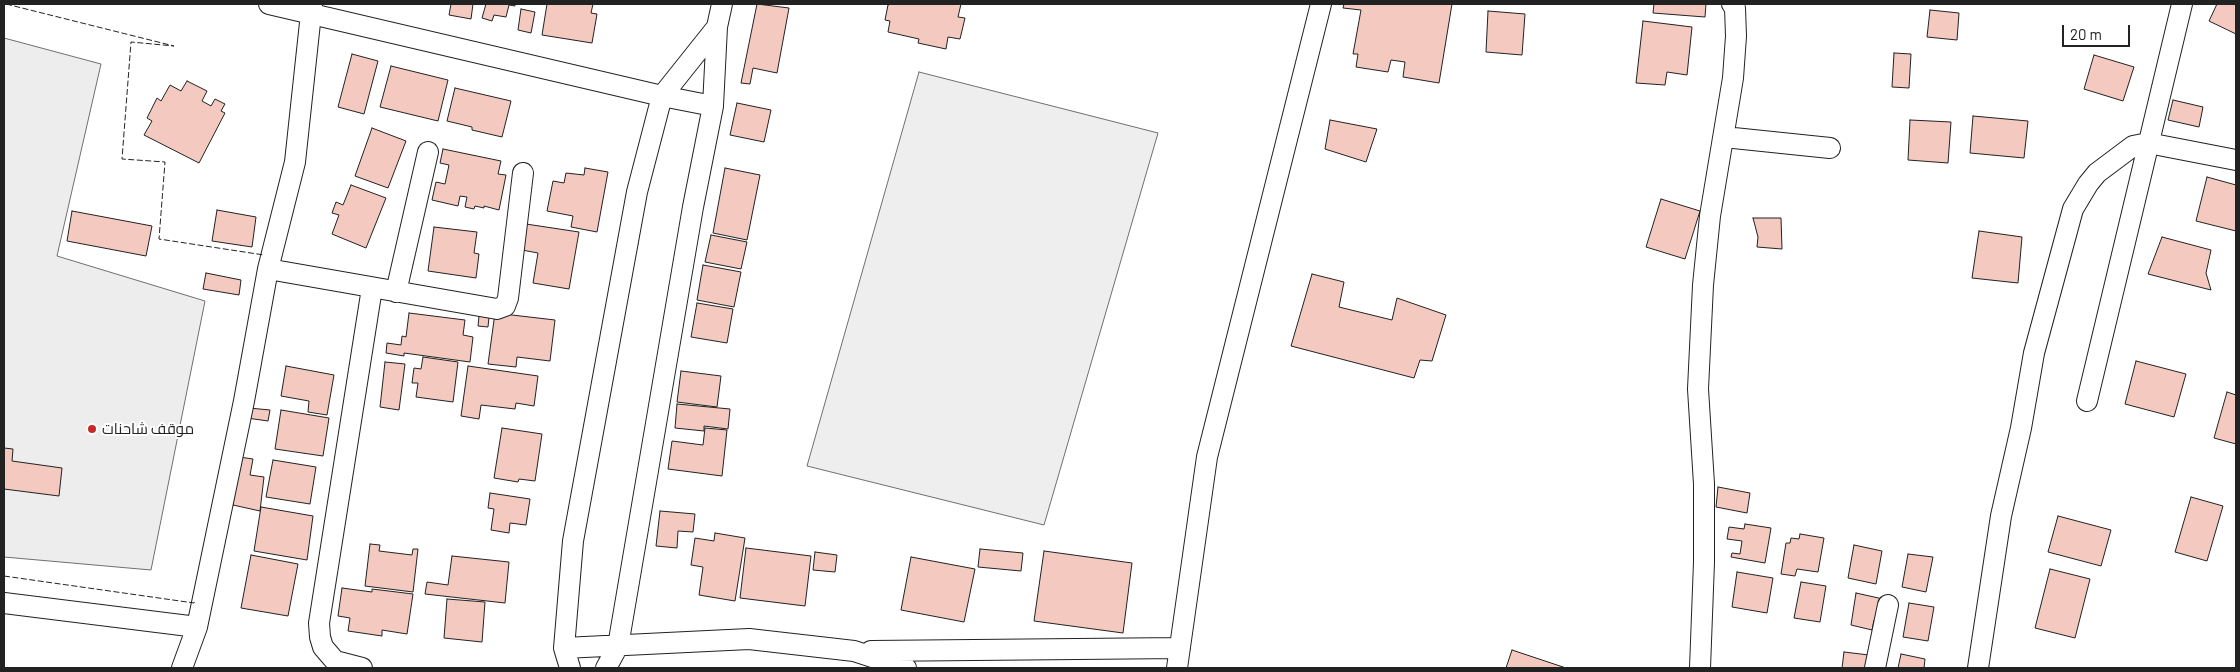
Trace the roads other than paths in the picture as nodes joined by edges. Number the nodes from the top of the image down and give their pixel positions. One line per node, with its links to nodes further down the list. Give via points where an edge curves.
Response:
1 (268, 4): 6 (street)
2 (722, 4): 7 (street)
3 (1321, 4): 25 (street, via 1207,457)
4 (1732, 4): 10 (street, via 1736,36)
5 (2182, 4): 11 (street)
6 (311, 8): 8 (street); 16 (street, via 296,162)
7 (717, 27): 8 (street); 9 (street)
8 (662, 96): 9 (street); 24 (street, via 636,192 573,541)
9 (713, 106): 23 (street)
10 (1724, 137): 12 (street); 33 (street, via 1705,252 1698,389 1704,484)
11 (2148, 143): 14 (street); 19 (street); 35 (street, via 2133,146 2097,173 2072,209 2034,353 2001,516)
12 (1830, 148)
13 (428, 152): 18 (street)
14 (2236, 160)
15 (523, 173): 18 (street, via 512,274 504,306 484,308)
16 (268, 269): 17 (street); 22 (street)
17 (372, 288): 18 (street); 28 (street, via 320,623 323,647 335,661)
18 (396, 292)
19 (2087, 400)
20 (4, 603): 22 (street)
21 (1888, 605): 34 (street)
22 (198, 627): 27 (street)
23 (618, 646): 24 (street); 26 (street, via 749,639); 30 (street)
24 (564, 648): 29 (street)
25 (1180, 648): 26 (street); 32 (street)
26 (854, 651): 31 (street)
27 (182, 668)
28 (362, 668)
29 (570, 668)
30 (606, 668)
31 (906, 668)
32 (1177, 668)
33 (1700, 668)
34 (1875, 668)
35 (1978, 668)

